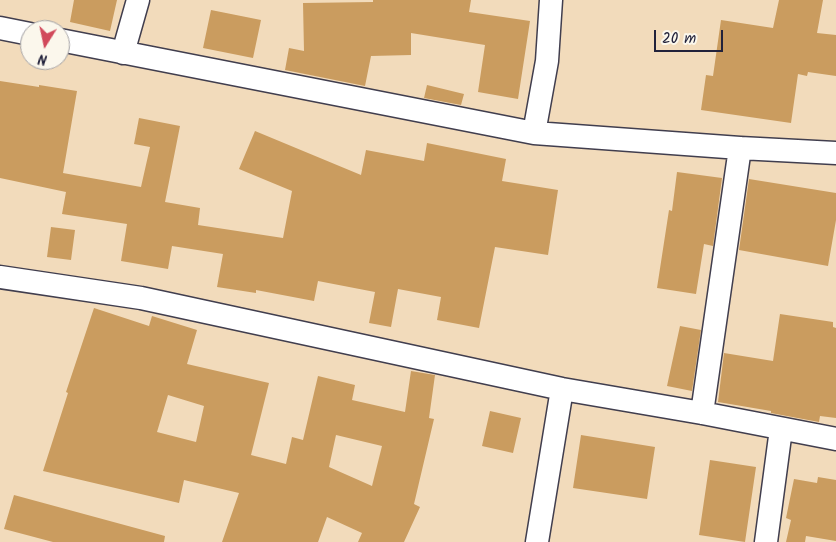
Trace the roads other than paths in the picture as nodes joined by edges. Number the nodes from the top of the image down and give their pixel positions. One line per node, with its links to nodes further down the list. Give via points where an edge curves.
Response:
1 (138, 0): 6 (street)
2 (551, 0): 7 (street, via 547,61)
3 (0, 28): 4 (street)
4 (20, 32)
5 (70, 42): 6 (street)
6 (124, 53): 7 (street)
7 (534, 133): 8 (street)
8 (740, 148): 9 (street); 12 (street)
9 (836, 153)
10 (0, 277): 11 (street, via 141,298)
11 (562, 389): 12 (street); 15 (street)
12 (702, 413): 13 (street)
13 (781, 429): 14 (street); 16 (street)
14 (836, 439)
15 (537, 542)
16 (766, 542)

